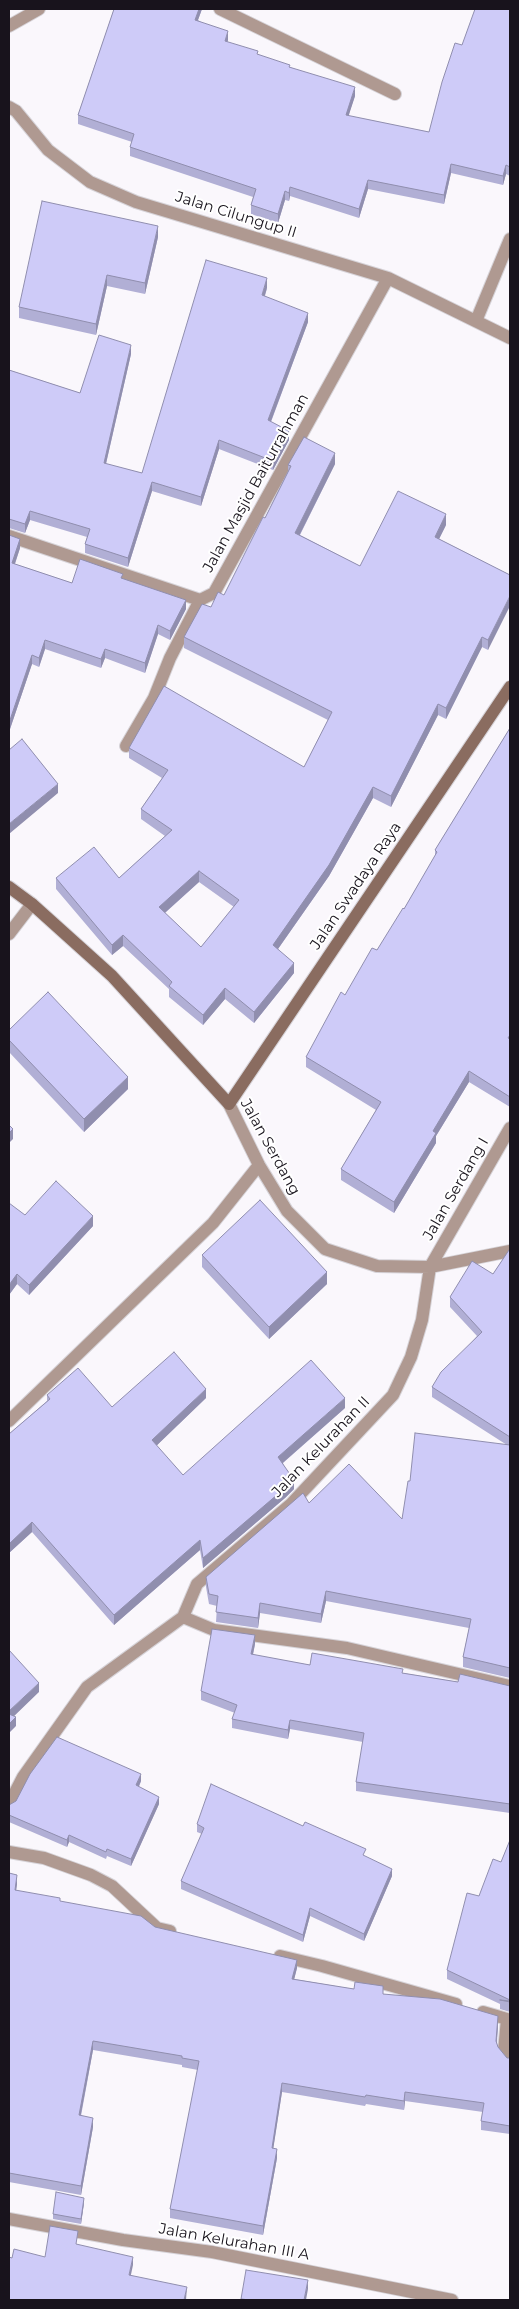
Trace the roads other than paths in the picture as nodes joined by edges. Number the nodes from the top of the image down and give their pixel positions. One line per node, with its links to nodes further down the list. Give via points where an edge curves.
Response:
1 (39, 9): 3 (street)
2 (220, 9): 4 (street)
3 (9, 26)
4 (395, 94)
5 (9, 107): 7 (street, Jalan Cilungup II, via 48,150 90,182 136,202)
6 (510, 238): 8 (street)
7 (388, 278): 8 (street, Jalan Cilungup II); 11 (street, Jalan Masjid Baiturrahman, via 214,593)
8 (476, 322): 9 (street, Jalan Cilungup II)
9 (510, 338)
10 (9, 536): 11 (street)
11 (200, 600): 13 (street, via 170,658 154,698)
12 (510, 687): 17 (street, Jalan Swadaya Raya)
13 (126, 746)
14 (9, 887): 15 (street, Jalan Serdang)
15 (32, 904): 16 (street); 17 (street, Jalan Serdang, via 112,976)
16 (9, 934)
17 (229, 1104): 19 (street, Jalan Serdang)
18 (510, 1128): 21 (street, Jalan Serdang I)
19 (259, 1165): 21 (street, Jalan Serdang, via 287,1211 325,1249 377,1266); 22 (street, via 213,1223)
20 (510, 1251): 21 (street, Jalan Serdang)
21 (430, 1267): 23 (street, Jalan Kelurahan II, via 422,1320 411,1357 393,1395 291,1504 197,1584)
22 (9, 1421)
23 (183, 1616): 24 (street, via 214,1630 347,1648); 25 (street, via 87,1686 23,1777)
24 (510, 1686)
25 (9, 1804)
26 (9, 1852): 27 (street, via 44,1858 91,1875 112,1886 157,1928)
27 (186, 1935)
28 (264, 1952): 29 (street)
29 (509, 2014): 30 (street, via 504,2051)
30 (510, 2059)
31 (9, 2219): 32 (street, Jalan Kelurahan III A, via 212,2252)
32 (452, 2300)

